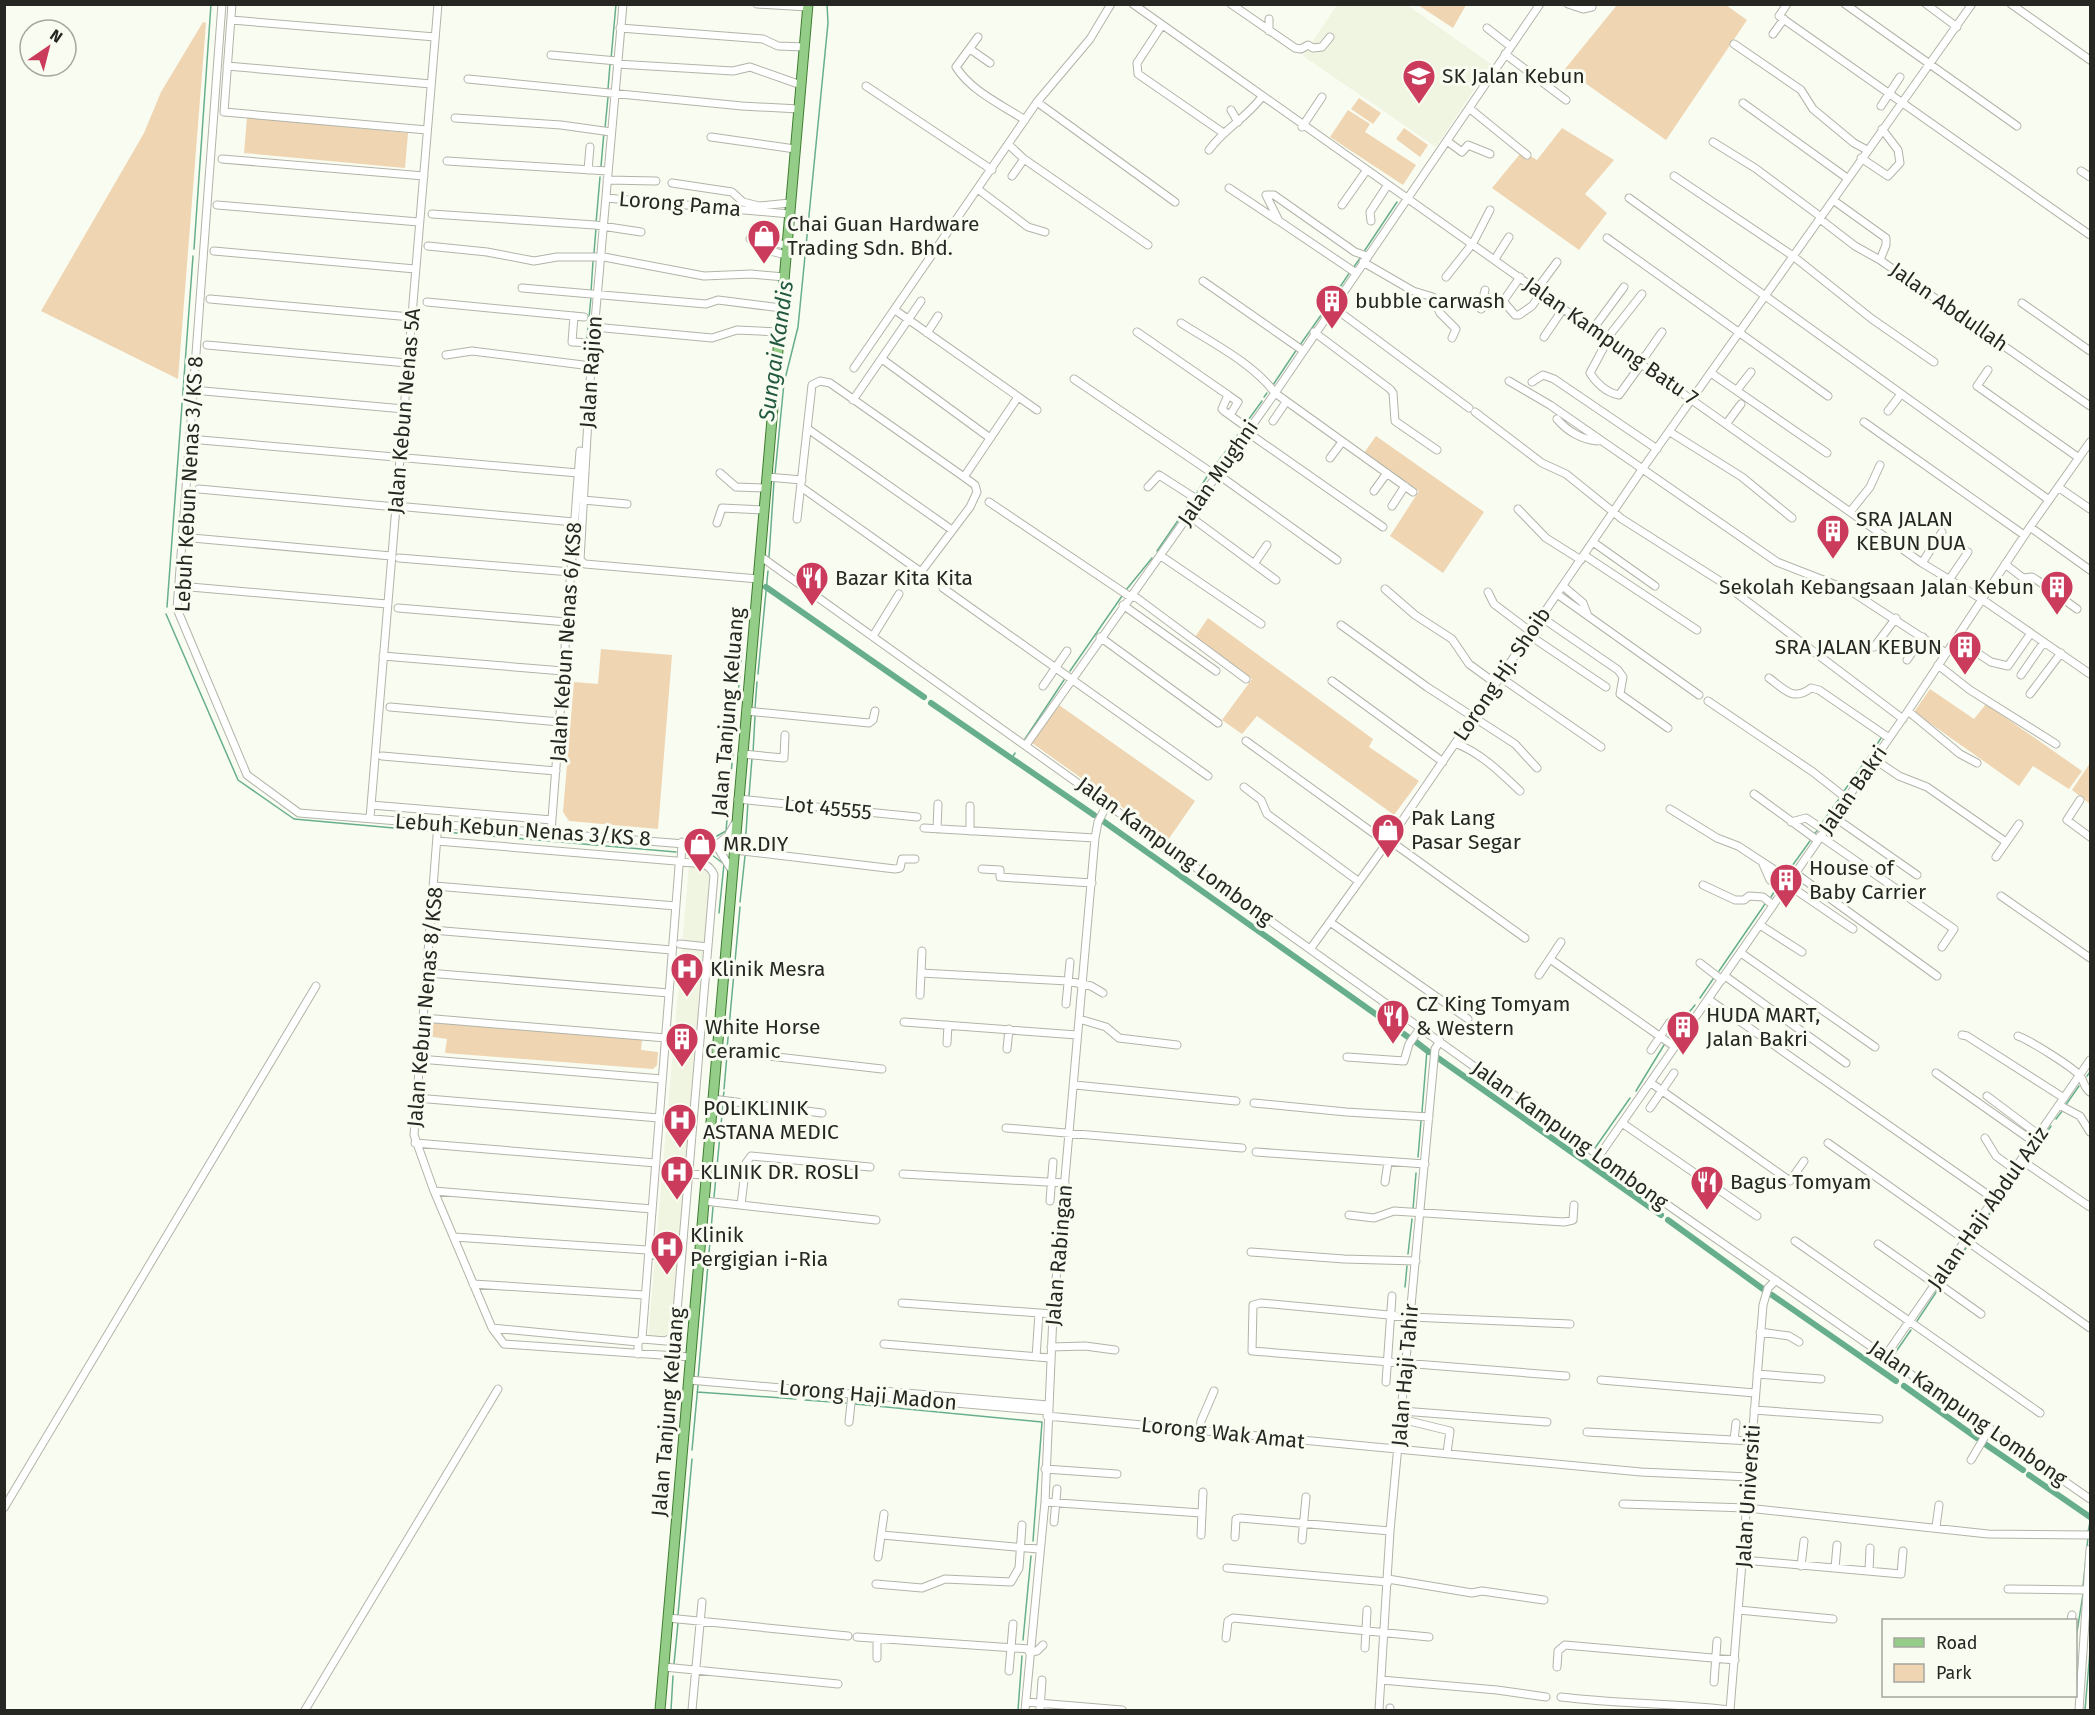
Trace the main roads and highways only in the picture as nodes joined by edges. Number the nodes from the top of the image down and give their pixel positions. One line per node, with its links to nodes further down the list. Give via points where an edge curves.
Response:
1 (808, 6): 2 (main road, Jalan Tanjung Keluang, via 796,83 795,149 790,203 785,213 786,255 776,308 772,477 766,488 747,711 749,755 738,799)
2 (660, 1710)

